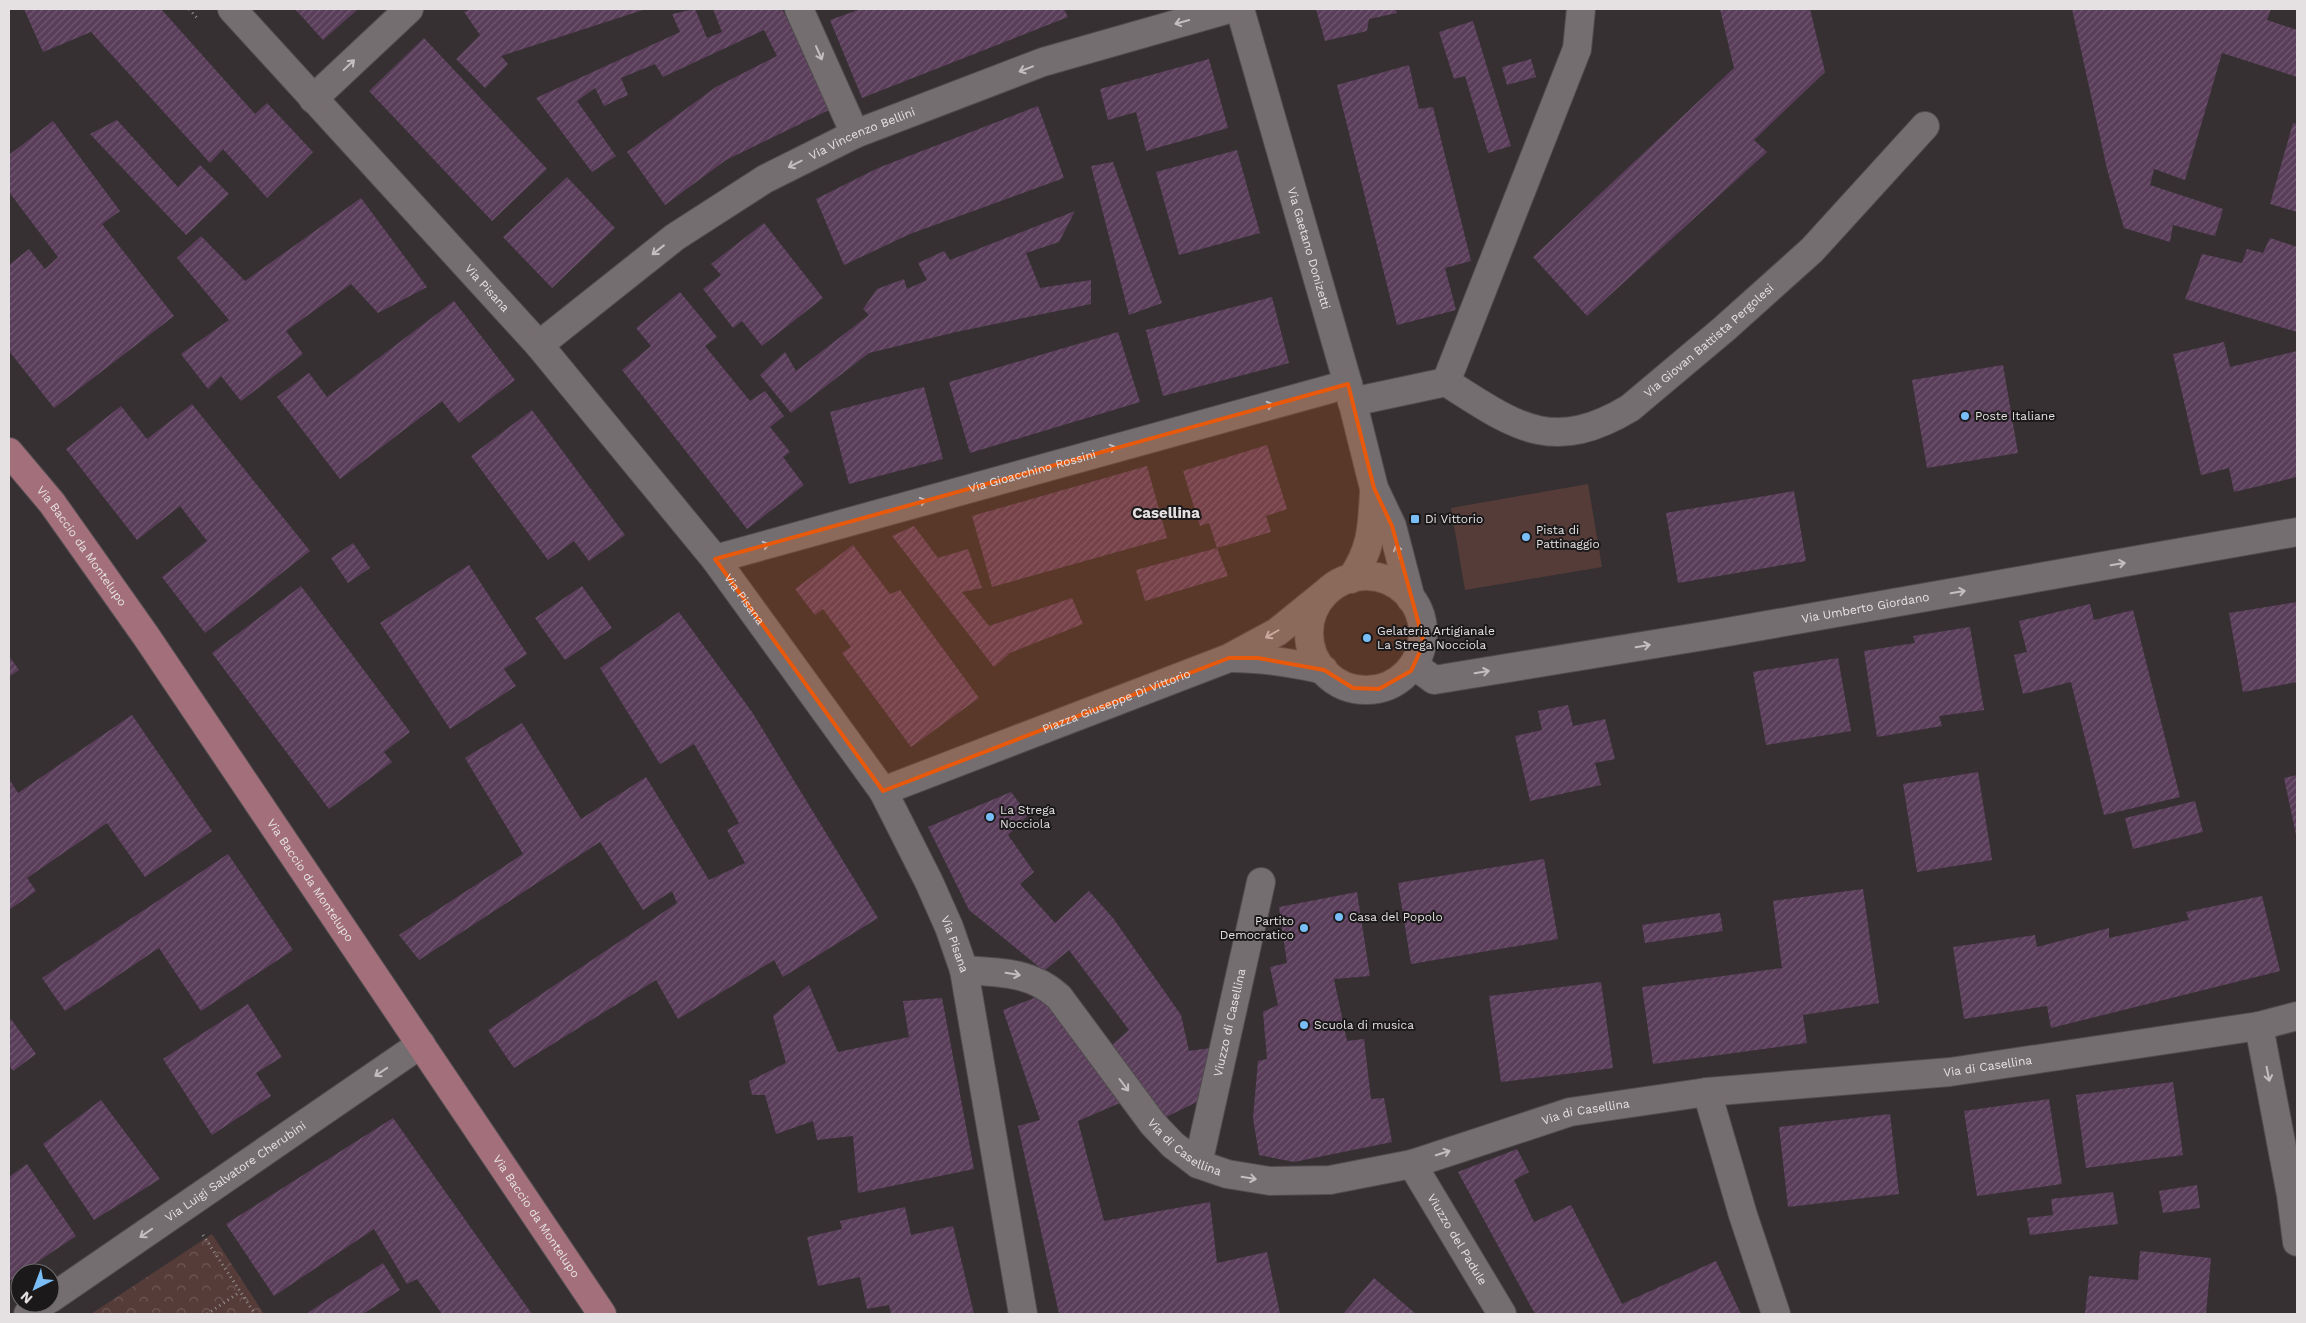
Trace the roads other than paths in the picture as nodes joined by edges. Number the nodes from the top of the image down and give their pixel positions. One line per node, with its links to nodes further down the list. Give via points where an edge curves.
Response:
1 (232, 9): 7 (street, Via Pisana)
2 (409, 9): 7 (street, one-way to 2)
3 (799, 9): 9 (street, one-way to 9)
4 (1229, 9): 9 (street, Via Vincenzo Bellini, one-way to 9, via 1043,62)
5 (1240, 9): 12 (street, Via Gaetano Donizetti)
6 (1581, 9): 11 (street, via 1577,49)
7 (313, 98): 10 (street, Via Pisana)
8 (1925, 126): 11 (street, Via Giovan Battista Pergolesi, via 1812,250 1724,329 1630,408 1613,418 1578,432 1534,430 1496,414)
9 (855, 134): 10 (street, Via Vincenzo Bellini, one-way to 10, via 765,179 675,237)
10 (539, 345): 16 (street, Via Pisana)
11 (1446, 382): 12 (street)
12 (1350, 393): 14 (street, Via Gaetano Donizetti); 16 (street, Via Gioacchino Rossini, one-way to 12)
13 (9, 452): 28 (main road, Via Baccio da Montelupo, via 52,502 146,636)
14 (1374, 488): 17 (street, Via Gaetano Donizetti, via 1372,530 1367,551); 19 (street, Via Gaetano Donizetti, one-way to 14, via 1392,526)
15 (2297, 532): 22 (street, Via Umberto Giordano, one-way to 15, via 1716,634)
16 (715, 559): 23 (street, Via Pisana)
17 (1351, 579): 18 (street, Piazza Giuseppe Di Vittorio, via 1340,582); 19 (street, Piazza Giuseppe Di Vittorio, via 1361,576 1381,578 1397,585)
18 (1324, 594): 20 (street, Piazza Giuseppe Di Vittorio, one-way to 20, via 1277,632); 21 (street, Piazza Giuseppe Di Vittorio, via 1314,607 1309,626 1309,641 1316,660)
19 (1411, 599): 22 (street, Piazza Giuseppe Di Vittorio, via 1421,620)
20 (1229, 658): 21 (street, Piazza Giuseppe Di Vittorio, via 1278,661); 23 (street, Piazza Giuseppe Di Vittorio)
21 (1324, 670): 22 (street, Piazza Giuseppe Di Vittorio, via 1335,680 1353,688 1379,689 1400,679)
22 (1425, 673)
23 (883, 790): 25 (street, Via Pisana, via 929,882)
24 (1261, 882): 30 (street, Viuzzo di Casellina)
25 (964, 970): 30 (street, Via di Casellina, one-way to 30, via 1024,976 1052,990 1152,1124); 35 (street, Via Pisana)
26 (2297, 1016): 27 (street, Via di Casellina)
27 (2259, 1026): 29 (street, Via di Casellina, via 1950,1072); 32 (street, one-way to 32)
28 (421, 1044): 33 (street, Via Luigi Salvatore Cherubini, one-way to 33); 34 (main road, Via Baccio da Montelupo)
29 (1707, 1092): 31 (street, Via di Casellina, one-way to 29, via 1570,1112); 37 (street)
30 (1198, 1164): 31 (street, Via di Casellina, one-way to 31, via 1250,1179 1306,1181 1356,1176)
31 (1412, 1164): 36 (street, Viuzzo del Padule)
32 (2297, 1242)
33 (60, 1292)
34 (602, 1314)
35 (1023, 1314)
36 (1502, 1314)
37 (1776, 1314)

